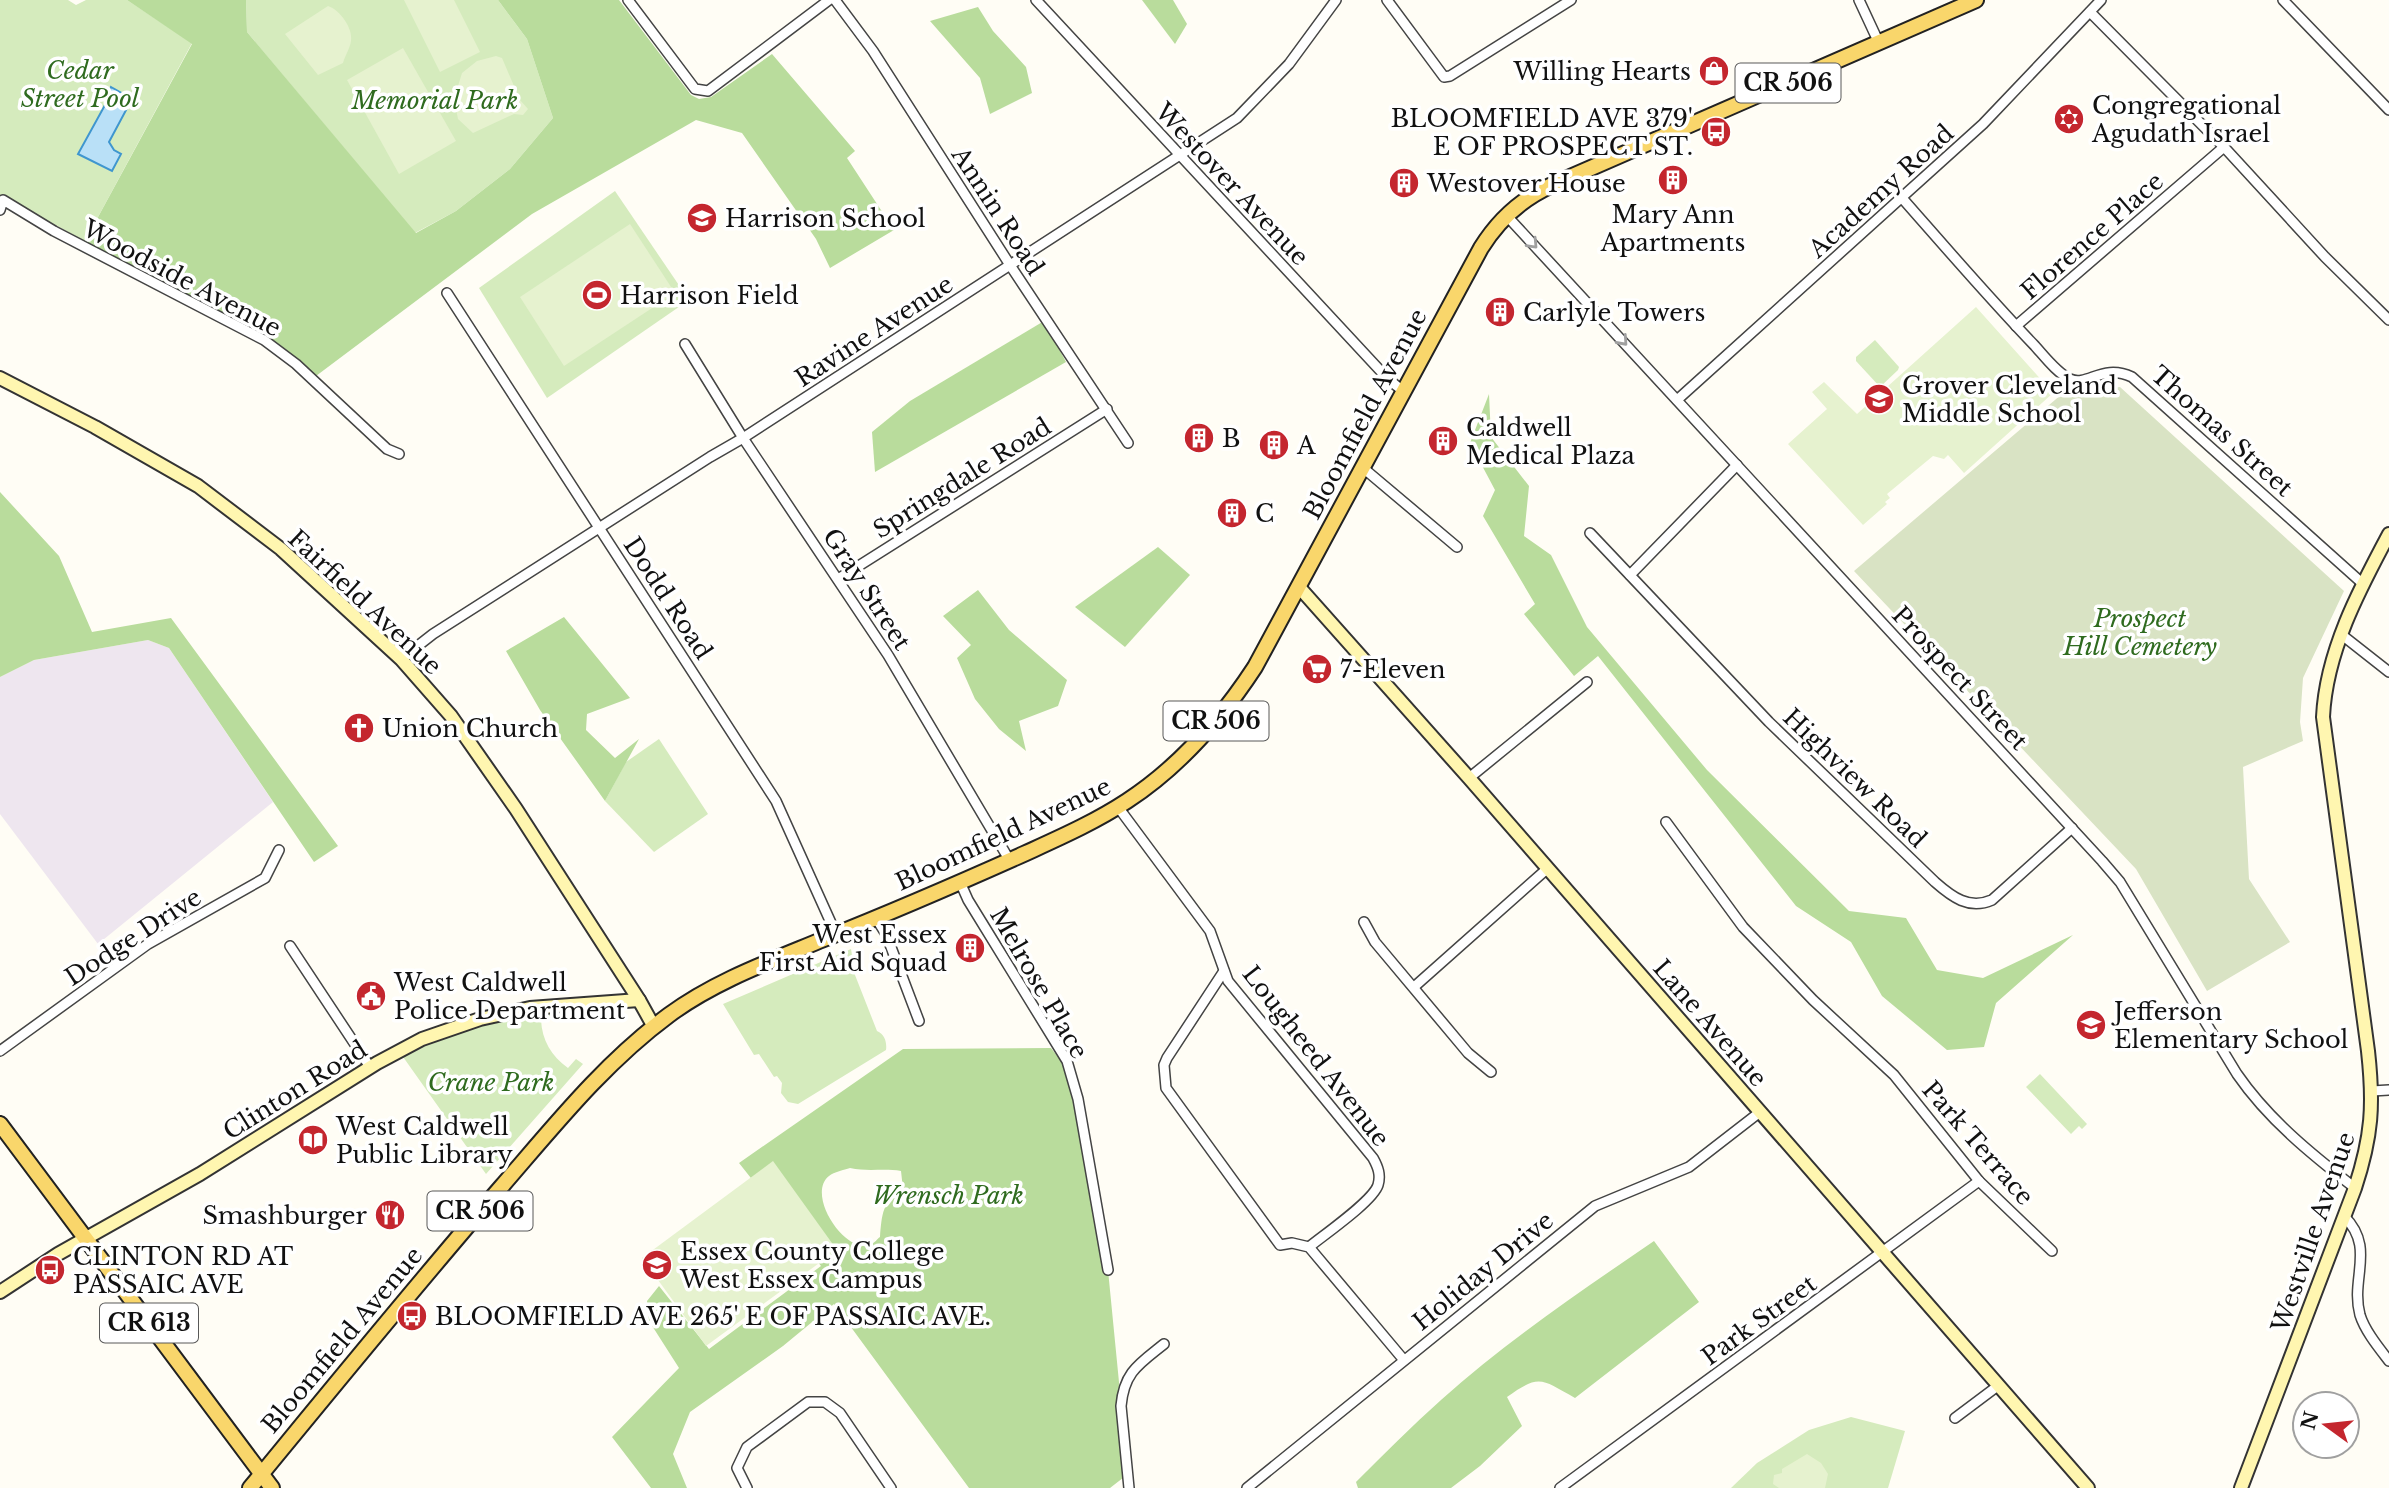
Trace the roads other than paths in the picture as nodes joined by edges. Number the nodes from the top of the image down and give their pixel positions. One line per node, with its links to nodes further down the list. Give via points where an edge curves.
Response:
1 (628, 0): 2 (street, via 701,91 708,91)
2 (829, 0)
3 (835, 0): 20 (street, Annin Road, via 873,51)
4 (1036, 0): 16 (street, Westover Avenue)
5 (1336, 0): 16 (street, Ravine Avenue, via 1289,64 1237,118)
6 (1387, 0): 7 (street, via 1444,77)
7 (1571, 0)
8 (1859, 0): 13 (street)
9 (1976, 0): 13 (main road, Bloomfield Avenue / CR 506)
10 (2101, 0): 12 (street, Academy Road)
11 (2283, 0): 14 (street)
12 (2090, 12): 15 (street); 17 (street, Academy Road, via 1983,124)
13 (1879, 43): 19 (main road, Bloomfield Avenue / CR 506, via 1543,189)
14 (2389, 110)
15 (2224, 146): 22 (street); 23 (street, Florence Place)
16 (1180, 156): 20 (street, Ravine Avenue); 26 (street, Westover Avenue)
17 (1902, 198): 23 (street, Thomas Street); 27 (street, Academy Road)
18 (1, 205): 31 (street, Woodside Avenue, via 264,340 387,449)
19 (1506, 215): 26 (main road, Bloomfield Avenue / CR 506, via 1481,248); 27 (street, Prospect Street, one-way to 27)
20 (1010, 265): 28 (street, Annin Road); 29 (street, Ravine Avenue)
21 (447, 293): 34 (street, Dodd Road)
22 (2389, 320)
23 (2016, 326): 40 (street, Thomas Street, via 2073,380 2108,371 2124,373 2140,383)
24 (685, 344): 29 (street, Gray Street)
25 (0, 378): 43 (street, Fairfield Avenue, via 198,486 281,549)
26 (1403, 391): 33 (main road, Bloomfield Avenue / CR 506)
27 (1677, 400): 32 (street, Prospect Street)
28 (1107, 409): 30 (street, Annin Road); 39 (street, Springdale Road)
29 (743, 438): 34 (street, Ravine Avenue); 39 (street, Gray Street)
30 (1128, 443)
31 (399, 454)
32 (1737, 465): 38 (street); 49 (street, Prospect Street)
33 (1362, 467): 37 (street); 41 (main road, Bloomfield Avenue / CR 506)
34 (601, 527): 43 (street, Ravine Avenue); 56 (street, Dodd Road, via 776,801)
35 (1590, 533): 38 (street, Highview Road)
36 (2389, 534): 40 (street, Westville Avenue)
37 (1457, 547)
38 (1629, 575): 49 (street, Highview Road, via 1769,722 1957,899 1971,905 1992,900)
39 (838, 579): 51 (street, Gray Street)
40 (2362, 583): 42 (street, Westville Avenue)
41 (1298, 587): 46 (street, Lane Avenue); 47 (main road, Bloomfield Avenue / CR 506, via 1255,667 1210,728 1169,768)
42 (2342, 635): 44 (street); 67 (street, Westville Avenue, via 2323,700 2324,736)
43 (401, 659): 60 (street, Fairfield Avenue, via 451,716 516,809)
44 (2389, 672)
45 (1587, 682): 46 (street)
46 (1469, 778): 52 (street, Lane Avenue)
47 (1118, 807): 51 (main road, Bloomfield Avenue / CR 506); 58 (street, Lougheed Avenue, via 1210,931)
48 (1666, 822): 70 (street, Park Terrace, via 1742,927 1894,1075)
49 (2072, 828): 71 (street, Prospect Street, via 2120,882 2255,1100)
50 (279, 850): 63 (street, Dodge Drive, via 265,878 148,944)
51 (1010, 860): 53 (main road, Bloomfield Avenue / CR 506)
52 (1548, 868): 59 (street); 68 (street, Lane Avenue)
53 (960, 882): 54 (main road, Bloomfield Avenue / CR 506); 77 (street, Melrose Place, via 1068,1061)
54 (876, 918): 56 (main road, Bloomfield Avenue / CR 506); 61 (street)
55 (1364, 922): 59 (street, via 1374,942)
56 (836, 934): 62 (main road, Bloomfield Avenue / CR 506, via 709,989)
57 (290, 946): 64 (street)
58 (1224, 971): 74 (street, via 1167,1058 1166,1088 1280,1245); 74 (street, Lougheed Avenue, via 1378,1168 1374,1193)
59 (1414, 987): 65 (street, via 1468,1053)
60 (639, 1000): 62 (street, Fairfield Avenue); 64 (street, Clinton Road, via 506,1012 433,1035)
61 (919, 1021)
62 (654, 1027): 84 (main road, Bloomfield Avenue / CR 506, via 573,1103)
63 (0, 1051)
64 (370, 1067): 73 (street, Clinton Road, via 201,1174)
65 (1491, 1072)
66 (2389, 1090): 67 (street)
67 (2372, 1091): 71 (street, Westville Avenue, via 2371,1127)
68 (1760, 1112): 76 (street, Lane Avenue); 80 (street, Holiday Drive, via 1689,1167 1595,1206)
69 (0, 1125): 73 (main road, CR 613)
70 (1979, 1181): 75 (street, Park Terrace); 76 (street, Park Street)
71 (2355, 1188): 72 (street, Westville Avenue)
72 (2344, 1216): 81 (street, via 2360,1241 2361,1315); 93 (street, Westville Avenue)
73 (86, 1239): 78 (street, Clinton Road); 84 (main road, CR 613)
74 (1309, 1247): 80 (street)
75 (2052, 1251)
76 (1883, 1254): 82 (street, Lane Avenue); 91 (street, Park Street)
77 (1108, 1270)
78 (0, 1292)
79 (1164, 1344): 89 (street, via 1132,1370 1122,1393)
80 (1403, 1359): 90 (street, Holiday Drive)
81 (2389, 1361)
82 (1999, 1385): 83 (street); 92 (street, Lane Avenue)
83 (1955, 1418)
84 (261, 1474): 85 (main road, Bloomfield Avenue / CR 506); 86 (main road, CR 613)
85 (250, 1488)
86 (272, 1488)
87 (747, 1488): 88 (street, via 737,1468 747,1447 801,1405 816,1400 840,1413)
88 (891, 1488)
89 (1129, 1488)
90 (1247, 1488)
91 (1560, 1488)
92 (2088, 1488)
93 (2241, 1488)

